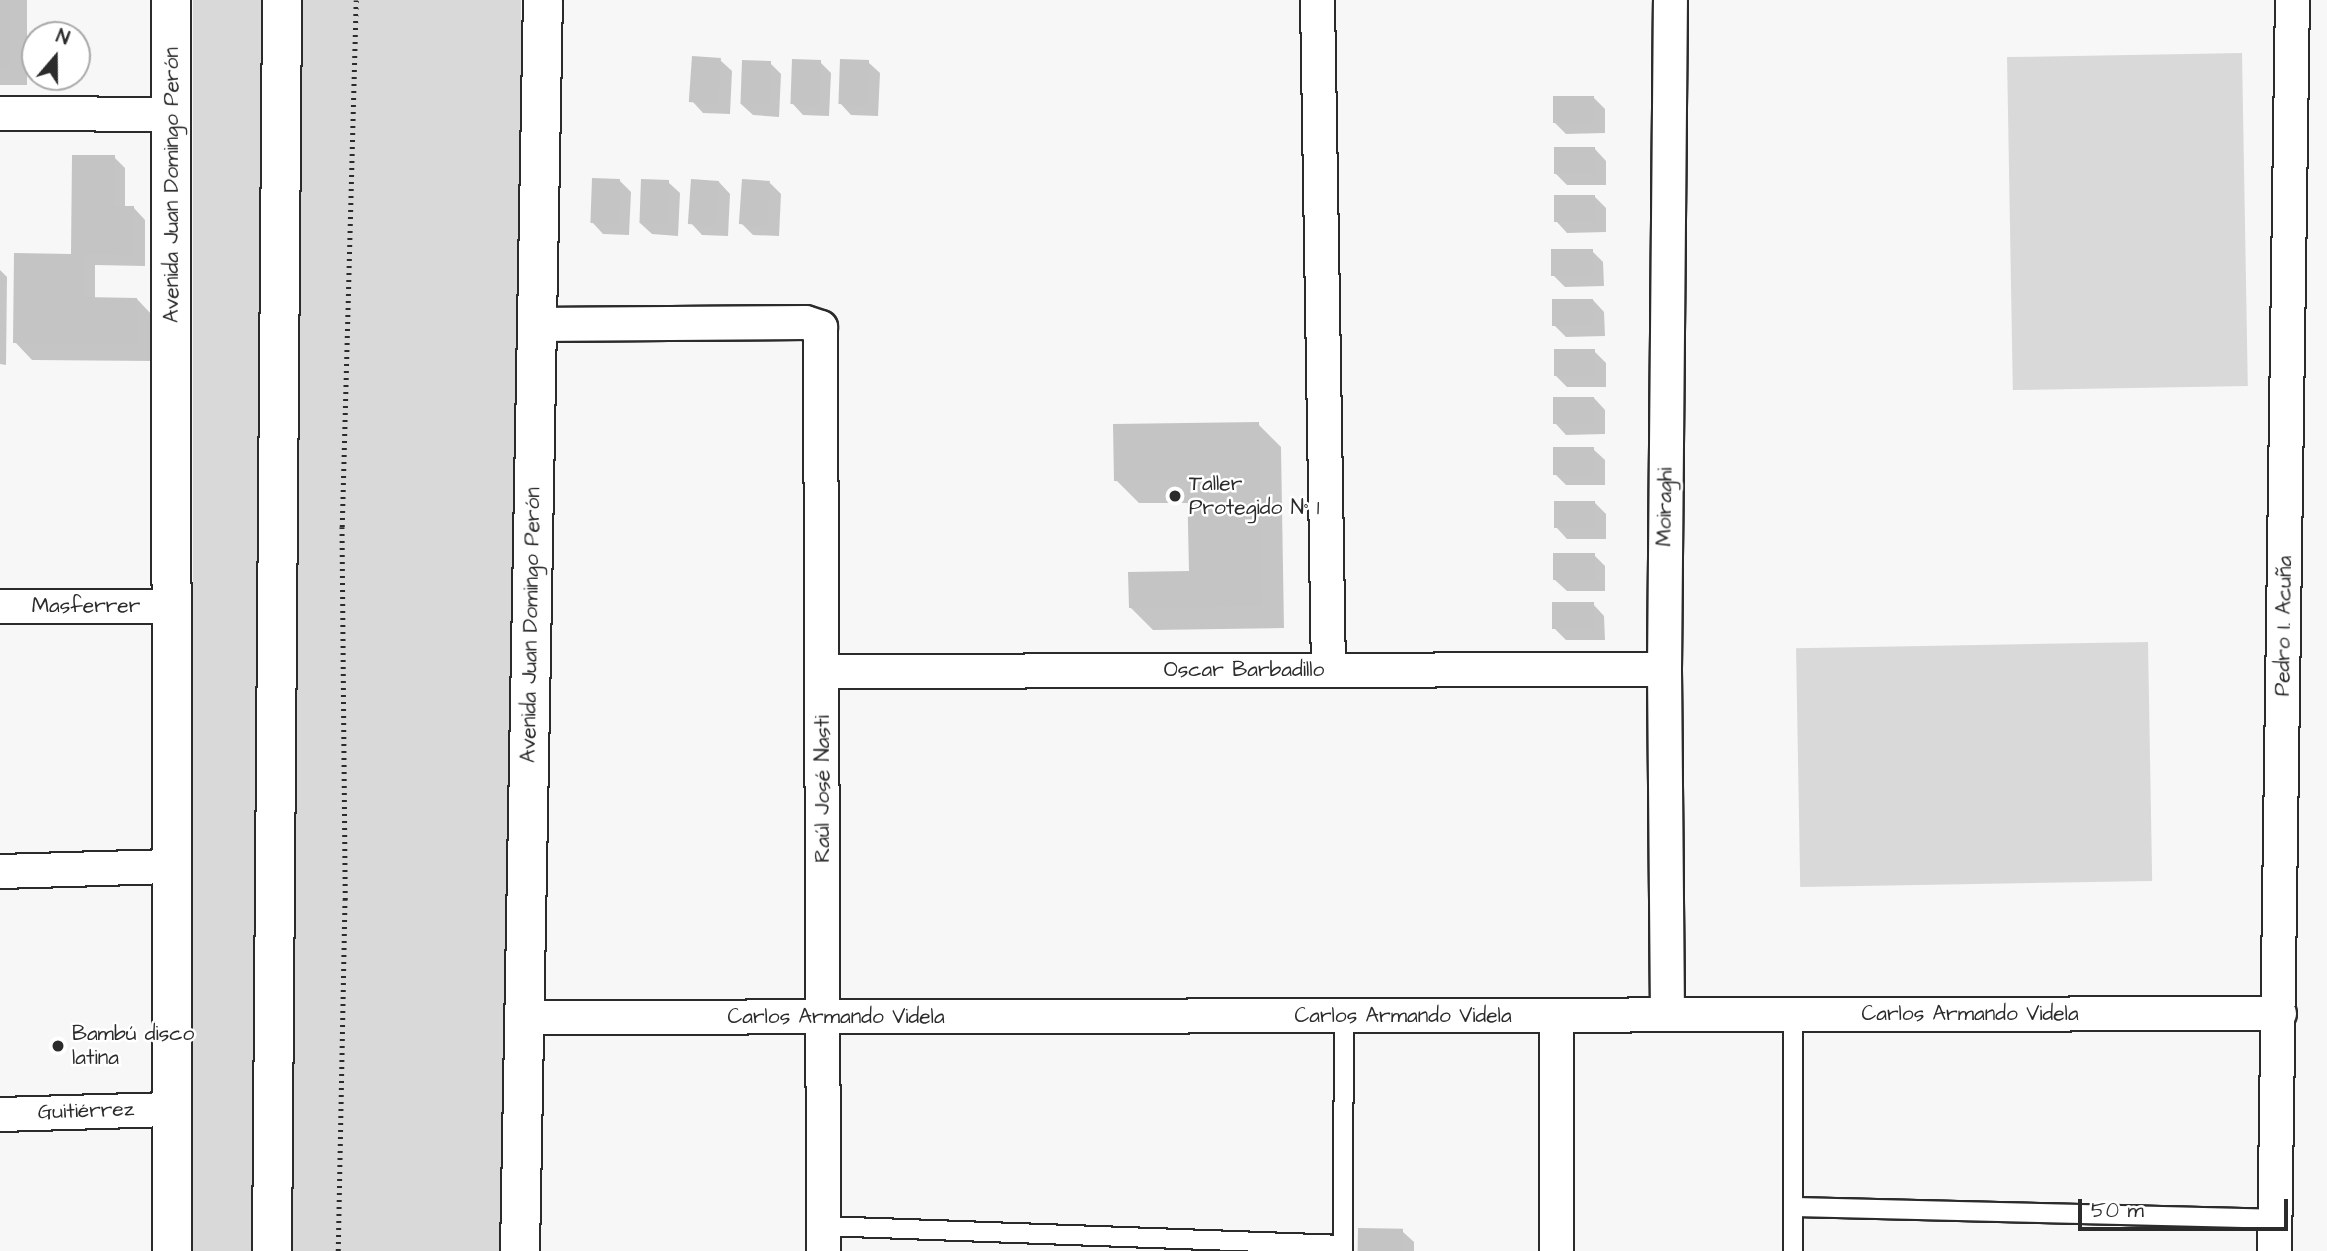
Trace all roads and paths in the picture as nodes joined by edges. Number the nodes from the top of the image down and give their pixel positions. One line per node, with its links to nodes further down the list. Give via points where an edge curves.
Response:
1 (172, 0): 9 (main road, Avenida Juan Domingo Perón)
2 (282, 0): 32 (main road)
3 (356, 0): 33 (path, via 342,527 345,900)
4 (543, 0): 10 (main road, Avenida Juan Domingo Perón)
5 (1317, 0): 14 (street)
6 (1670, 0): 13 (street, Moiraghi)
7 (2291, 0): 18 (street, Pedro I. Acuña)
8 (0, 113): 9 (street)
9 (172, 114): 12 (main road, Avenida Juan Domingo Perón)
10 (534, 324): 15 (street, Raúl José Nasti, via 805,322 820,327); 23 (main road, Avenida Juan Domingo Perón)
11 (0, 606): 12 (street, Masferrer)
12 (172, 606): 16 (main road, Avenida Juan Domingo Perón)
13 (1664, 669): 14 (street, Oscar Barbadillo); 19 (street, Moiraghi)
14 (1328, 670): 15 (street, Oscar Barbadillo)
15 (824, 671): 24 (street, Raúl José Nasti)
16 (172, 866): 17 (street); 25 (main road, Avenida Juan Domingo Perón)
17 (0, 871)
18 (2279, 1013): 20 (street, Carlos Armando Videla); 28 (street, Pedro I. Acuña)
19 (1667, 1014): 20 (street, Carlos Armando Videla); 22 (street, Carlos Armando Videla)
20 (1793, 1015): 27 (lane)
21 (1344, 1016): 22 (street, Carlos Armando Videla); 24 (street, Carlos Armando Videla); 30 (lane)
22 (1556, 1016): 35 (street)
23 (528, 1017): 24 (street, Carlos Armando Videla); 34 (main road, Avenida Juan Domingo Perón)
24 (823, 1017): 29 (street, Raúl José Nasti)
25 (172, 1109): 26 (street, Guitiérrez); 31 (main road, Avenida Juan Domingo Perón)
26 (0, 1114)
27 (1794, 1207): 28 (lane); 36 (lane)
28 (2275, 1235)
29 (823, 1238): 30 (lane)
30 (1343, 1248)
31 (172, 1251)
32 (272, 1251)
33 (338, 1251)
34 (520, 1251)
35 (1556, 1251)
36 (1793, 1251)

